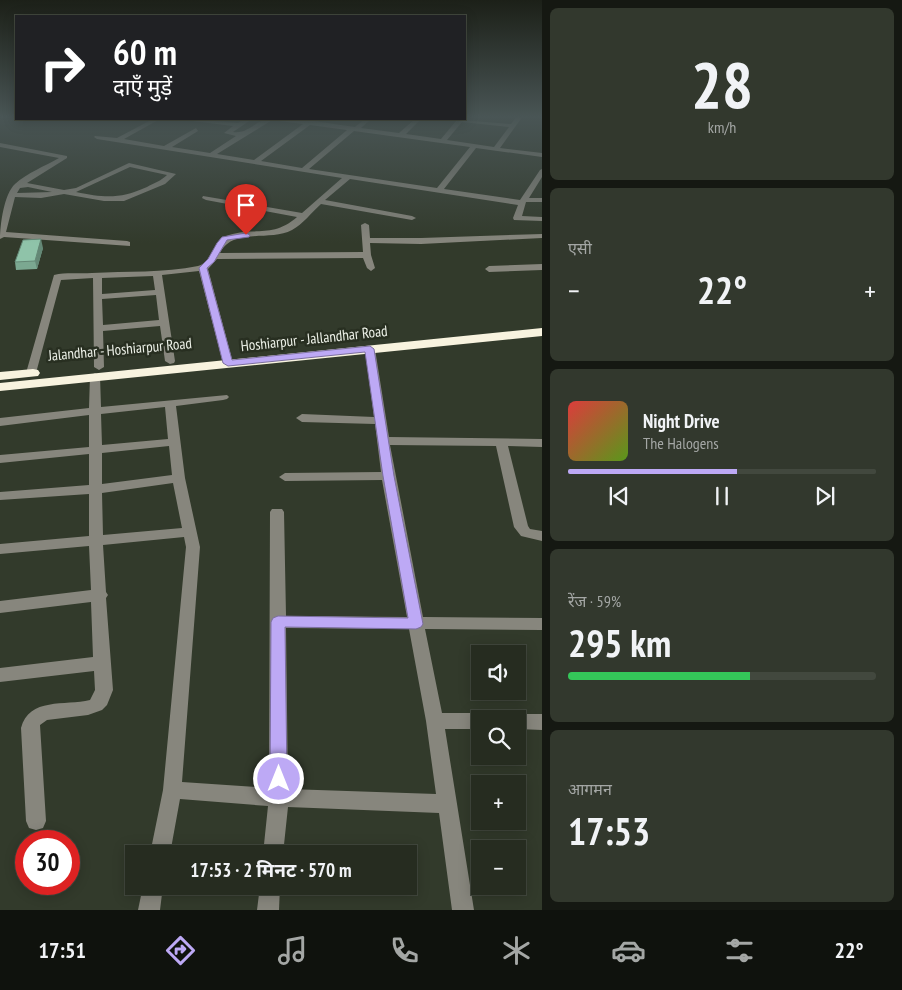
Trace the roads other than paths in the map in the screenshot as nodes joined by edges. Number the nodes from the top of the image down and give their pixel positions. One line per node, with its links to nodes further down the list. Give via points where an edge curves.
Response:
1 (63, 158): 10 (street)
2 (233, 158): 6 (street)
3 (261, 158): 6 (street)
4 (317, 158): 7 (street)
5 (464, 158): 11 (street)
6 (256, 162): 7 (street)
7 (303, 170): 9 (street)
8 (542, 171): 16 (street)
9 (348, 177): 11 (street); 17 (street)
10 (17, 186): 12 (street); 13 (street)
11 (439, 191): 16 (street)
12 (67, 192): 12 (street, via 120,199 159,184 172,174 129,165); 13 (street, via 41,196)
13 (13, 195): 23 (street)
14 (206, 198): 18 (street)
15 (542, 200): 16 (street)
16 (523, 201): 20 (street)
17 (321, 202): 18 (street); 19 (street)
18 (305, 216): 29 (street, via 283,231 230,236 221,243)
19 (412, 218)
20 (517, 218): 21 (street); 24 (street, via 516,228)
21 (542, 219)
22 (365, 225): 26 (street)
23 (1, 236): 27 (street)
24 (522, 236): 25 (street); 26 (street)
25 (542, 236)
26 (367, 240): 28 (street)
27 (127, 244)
28 (368, 255): 29 (street); 32 (street)
29 (214, 256): 31 (street)
30 (542, 267): 33 (street)
31 (203, 268): 34 (street); 43 (street)
32 (371, 268)
33 (489, 269)
34 (157, 274): 35 (street); 36 (street)
35 (97, 275): 37 (street); 46 (street, via 57,277)
36 (160, 292): 37 (street); 38 (street)
37 (97, 297): 40 (street)
38 (164, 322): 40 (street); 44 (street)
39 (542, 324): 43 (highway, Jalandhar - Hoshiarpur Road, via 408,336)
40 (98, 328): 45 (street)
41 (542, 332): 42 (highway, Hoshiarpur - Jallandhar Road)
42 (370, 349): 43 (highway, Hoshiarpur - Jallandhar Road); 53 (street)
43 (227, 359): 44 (highway, Jalandhar - Hoshiarpur Road); 45 (highway, Hoshiarpur - Jallandhar Road)
44 (170, 361): 45 (highway, Jalandhar - Hoshiarpur Road)
45 (96, 372): 46 (highway, Jalandhar - Hoshiarpur Road); 48 (highway, Hoshiarpur - Jallandhar Road); 51 (street)
46 (31, 373): 47 (highway, Jalandhar - Hoshiarpur Road)
47 (0, 376)
48 (0, 387)
49 (223, 397): 50 (street)
50 (170, 404): 51 (street); 56 (street)
51 (94, 412): 54 (street); 59 (street)
52 (302, 418): 53 (street)
53 (381, 421): 55 (street)
54 (0, 422)
55 (384, 441): 57 (street); 61 (street)
56 (175, 442): 59 (street); 63 (street)
57 (501, 442): 58 (street); 68 (street, via 521,526 526,534)
58 (542, 443)
59 (96, 450): 60 (street); 64 (street)
60 (0, 459)
61 (388, 476): 62 (street); 74 (street)
62 (285, 477)
63 (179, 478): 64 (street); 67 (street)
64 (97, 489): 65 (street); 69 (street)
65 (0, 496)
66 (277, 512): 73 (street)
67 (191, 532): 69 (street); 82 (street, via 193,560 189,576)
68 (542, 536)
69 (96, 539): 70 (street); 71 (street)
70 (0, 549)
71 (100, 595): 72 (street); 76 (street)
72 (0, 607)
73 (278, 622): 74 (street); 83 (street)
74 (416, 624): 75 (street); 78 (street)
75 (542, 624)
76 (101, 662): 77 (street); 85 (street, via 104,690 96,705 44,714 32,720)
77 (0, 675)
78 (435, 721): 79 (street); 84 (street)
79 (471, 721)
80 (526, 722): 81 (street)
81 (542, 722)
82 (172, 790): 83 (street); 86 (street)
83 (279, 798): 84 (street); 87 (street)
84 (448, 804): 92 (street)
85 (36, 821)
86 (162, 845)
87 (274, 845)
88 (152, 895): 90 (street)
89 (269, 895): 91 (street)
90 (149, 910)
91 (268, 910)
92 (463, 910)

